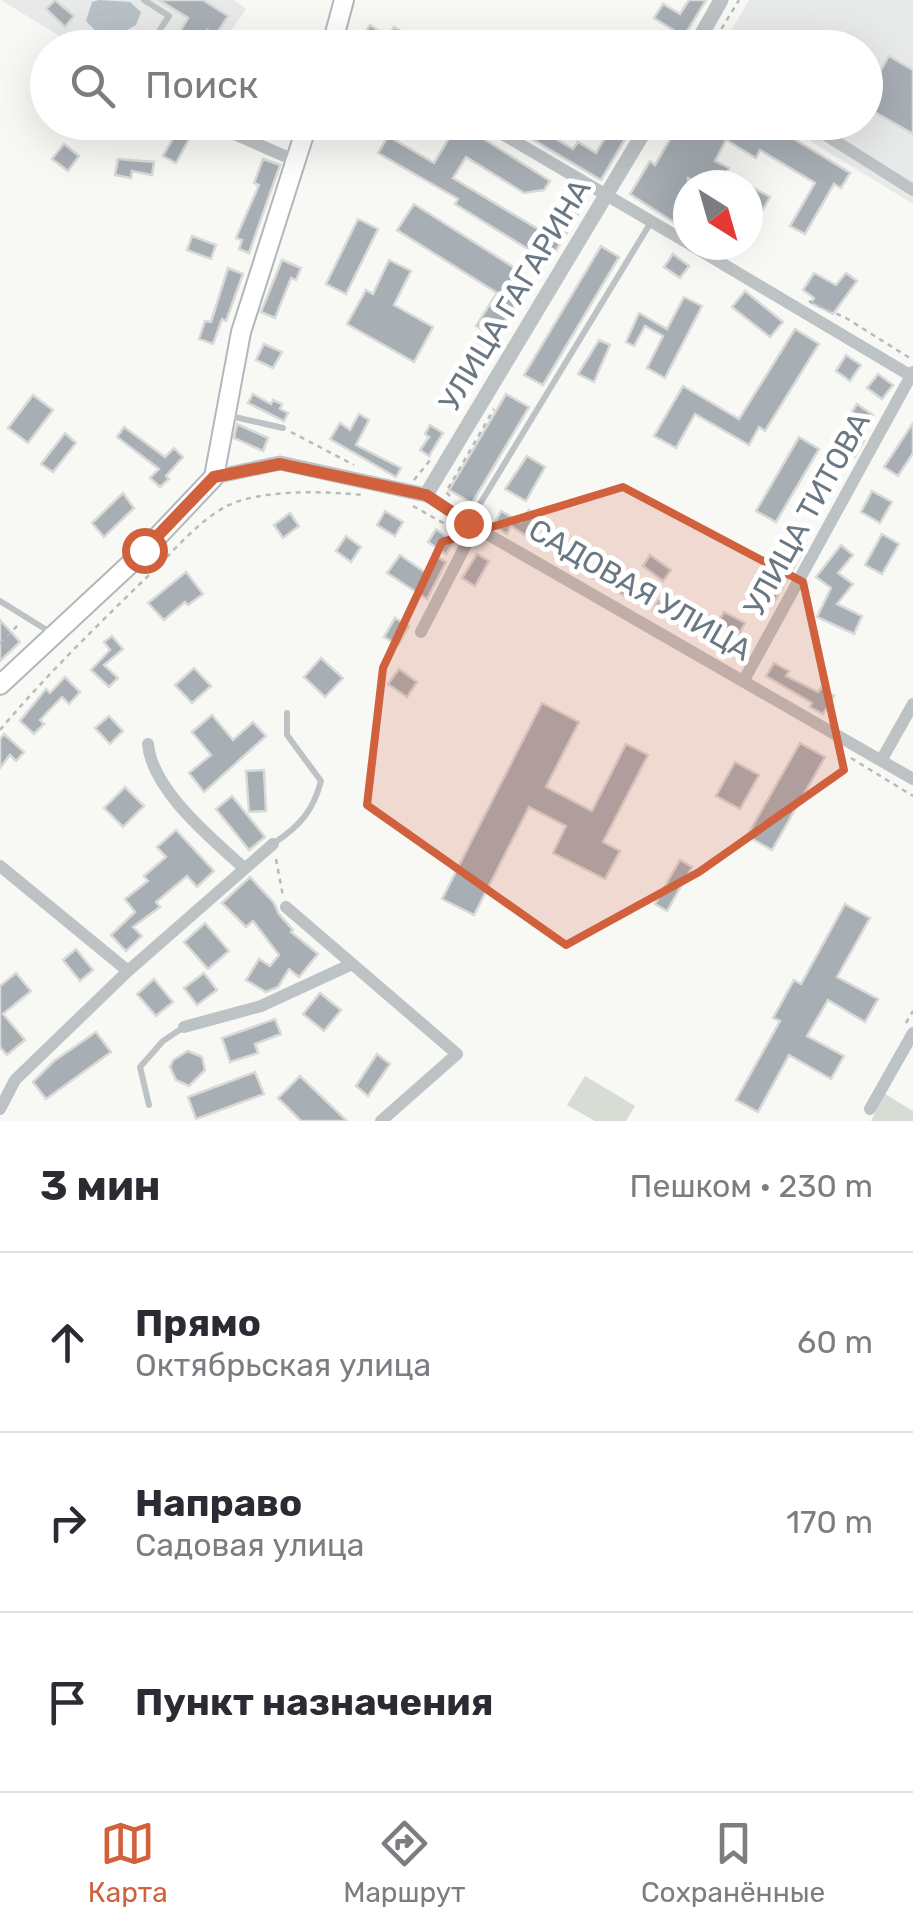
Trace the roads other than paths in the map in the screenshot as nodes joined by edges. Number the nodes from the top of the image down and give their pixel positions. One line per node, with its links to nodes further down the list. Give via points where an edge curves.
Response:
1 (144, 0): 4 (lane, via 169,16)
2 (344, 0): 5 (main road)
3 (721, 0): 6 (street)
4 (160, 30)
5 (336, 30)
6 (704, 30)
7 (249, 140): 12 (street)
8 (302, 140): 12 (main road)
9 (512, 140): 14 (street)
10 (640, 140): 14 (street, УЛИЦА ГАГАРИНА)
11 (834, 140): 13 (street)
12 (296, 161): 19 (main road, via 241,332)
13 (913, 190)
14 (607, 196): 15 (street); 22 (street, УЛИЦА ГАГАРИНА)
15 (651, 222): 16 (street); 23 (lane)
16 (673, 235)
17 (716, 260): 18 (street)
18 (912, 375): 27 (street, УЛИЦА ТИТОВА)
19 (225, 414): 20 (lane); 21 (main road)
20 (283, 428)
21 (214, 477): 22 (street, САДОВАЯ УЛИЦА, via 260,465 298,465); 26 (main road)
22 (426, 495): 23 (street, САДОВАЯ УЛИЦА)
23 (472, 525): 25 (street); 27 (street, САДОВАЯ УЛИЦА)
24 (0, 601): 26 (lane)
25 (421, 632)
26 (54, 634): 28 (main road)
27 (744, 680): 32 (street, САДОВАЯ УЛИЦА)
28 (0, 685)
29 (913, 704): 32 (street)
30 (286, 713): 34 (lane, via 287,735 321,780 300,826)
31 (148, 744): 36 (street, via 150,760 189,818)
32 (882, 759): 33 (street, САДОВАЯ УЛИЦА)
33 (913, 779)
34 (273, 844): 36 (street)
35 (0, 866): 39 (street)
36 (244, 868): 39 (street)
37 (286, 907): 38 (street)
38 (352, 964): 40 (street, via 260,1006); 45 (street, via 457,1054)
39 (128, 971): 43 (street, via 15,1080)
40 (184, 1027): 42 (lane, via 140,1067)
41 (913, 1034): 44 (street)
42 (149, 1105)
43 (0, 1110)
44 (866, 1115)
45 (381, 1121)

